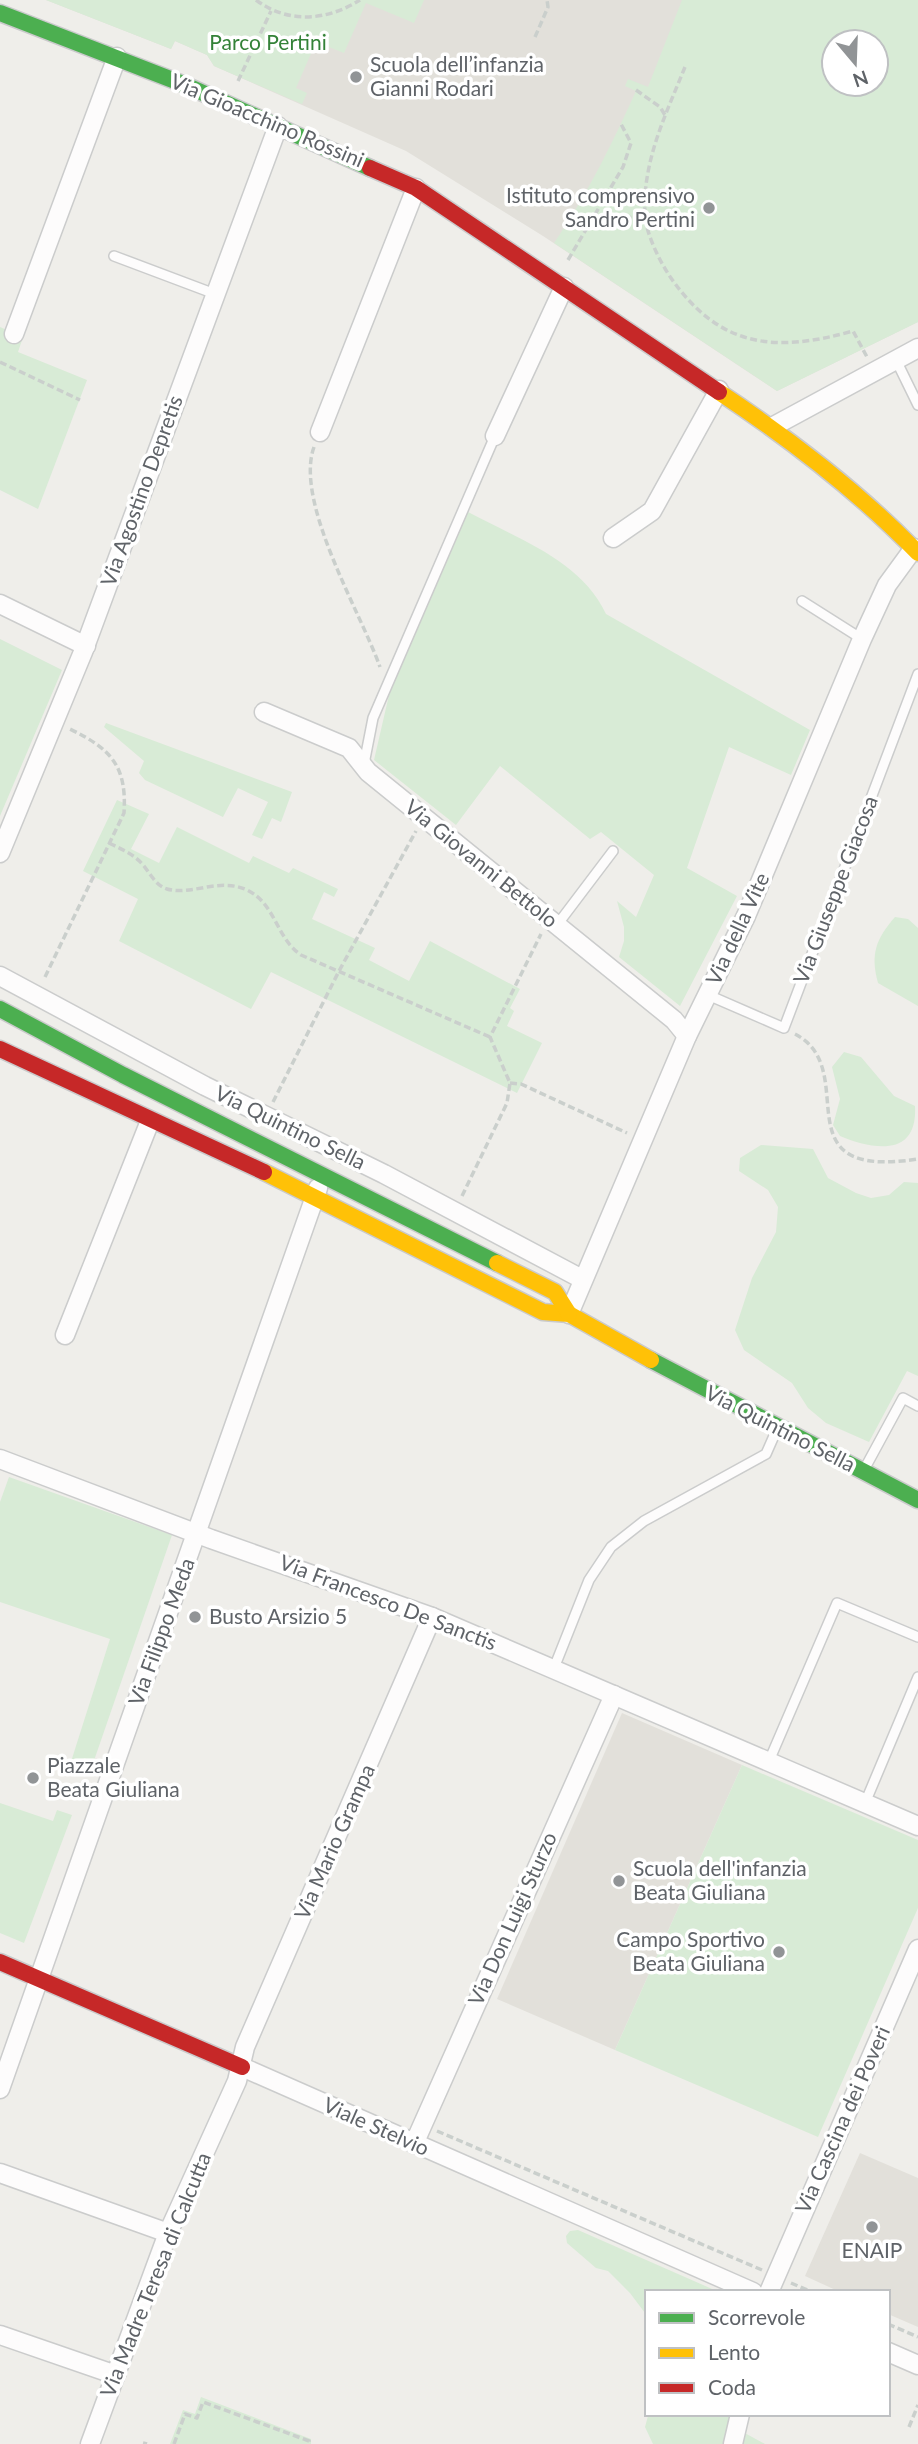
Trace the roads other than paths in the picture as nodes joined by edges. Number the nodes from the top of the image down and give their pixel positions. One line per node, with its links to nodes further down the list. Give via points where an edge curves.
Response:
1 (0, 13): 2 (street, Via Gioacchino Rossini)
2 (117, 57): 3 (street, Via Gioacchino Rossini); 8 (street)
3 (278, 126): 4 (street, Via Gioacchino Rossini); 7 (street, Via Agostino Depretis)
4 (416, 188): 6 (street, Via Gioacchino Rossini); 14 (street)
5 (114, 256): 7 (lane)
6 (564, 287): 11 (street, Via Gioacchino Rossini); 15 (street)
7 (215, 294): 21 (street, Via Agostino Depretis)
8 (14, 334)
9 (918, 348): 10 (street)
10 (896, 359): 12 (lane); 13 (street)
11 (719, 390): 13 (street, Via Gioacchino Rossini); 16 (street, via 652,511)
12 (918, 405)
13 (772, 427): 17 (street, Via Gioacchino Rossini, via 877,512)
14 (320, 432)
15 (495, 436): 24 (lane, via 373,718)
16 (612, 538)
17 (916, 550): 20 (street, Via della Vite, via 887,585)
18 (802, 601): 20 (lane)
19 (0, 604): 21 (street)
20 (862, 639): 29 (street, Via della Vite, via 746,916)
21 (86, 646): 26 (street, Via Agostino Depretis)
22 (918, 674): 29 (lane, Via Giuseppe Giacosa, via 784,1028)
23 (264, 712): 24 (street, Via Giovanni Bettolo, via 338,741)
24 (363, 766): 27 (street, Via Giovanni Bettolo)
25 (613, 851): 27 (lane)
26 (0, 853)
27 (553, 923): 31 (street, Via Giovanni Bettolo, via 674,1020)
28 (0, 976): 36 (street, Via Quintino Sella)
29 (708, 995): 31 (street, Via della Vite)
30 (0, 1009): 34 (street, Via Quintino Sella)
31 (687, 1036): 38 (street, Via della Vite)
32 (0, 1049): 33 (street, Via Quintino Sella)
33 (150, 1121): 35 (street, Via Quintino Sella); 40 (street)
34 (323, 1175): 35 (street, Via Filippo Meda); 37 (street, Via Quintino Sella)
35 (315, 1195): 39 (street, Via Quintino Sella, via 543,1312); 46 (street, Via Filippo Meda)
36 (454, 1212): 37 (street); 38 (street, Via Quintino Sella)
37 (443, 1233): 39 (street, Via Quintino Sella, via 555,1292)
38 (582, 1279): 39 (street, Via della Vite)
39 (569, 1314): 42 (street, Via Quintino Sella)
40 (65, 1335)
41 (918, 1406): 44 (lane, via 903,1398)
42 (778, 1428): 44 (street, Via Quintino Sella); 49 (lane, via 766,1454 644,1521 611,1547 589,1580)
43 (0, 1459): 46 (street, Via Francesco De Sanctis)
44 (863, 1472): 45 (street, Via Quintino Sella)
45 (918, 1500)
46 (198, 1534): 47 (street, Via Francesco De Sanctis); 57 (street, Via Filippo Meda)
47 (432, 1617): 49 (street, Via Francesco De Sanctis); 58 (street, Via Mario Grampa, via 246,2047)
48 (918, 1637): 52 (lane, via 837,1603)
49 (554, 1668): 51 (street, Via Francesco De Sanctis)
50 (918, 1677): 53 (lane)
51 (614, 1695): 52 (street, Via Francesco De Sanctis); 60 (street, Via Don Luigi Sturzo)
52 (769, 1761): 53 (street, Via Francesco De Sanctis)
53 (865, 1802): 54 (street, Via Francesco De Sanctis)
54 (918, 1826)
55 (918, 1949): 64 (street, Via Cascina dei Poveri)
56 (0, 1962): 57 (street, Viale Stelvio)
57 (39, 1979): 58 (street, Viale Stelvio); 59 (street, Via Filippo Meda)
58 (242, 2067): 60 (street, Viale Stelvio); 62 (street, Via Madre Teresa di Calcutta)
59 (0, 2089)
60 (414, 2144): 63 (street, Viale Stelvio)
61 (0, 2173): 62 (street)
62 (168, 2233): 68 (street, Via Madre Teresa di Calcutta)
63 (748, 2290)
64 (770, 2290)
65 (0, 2335): 68 (street)
66 (890, 2353): 67 (street)
67 (918, 2365)
68 (116, 2375): 70 (street, Via Madre Teresa di Calcutta)
69 (740, 2416): 71 (street)
70 (90, 2444)
71 (733, 2444)

